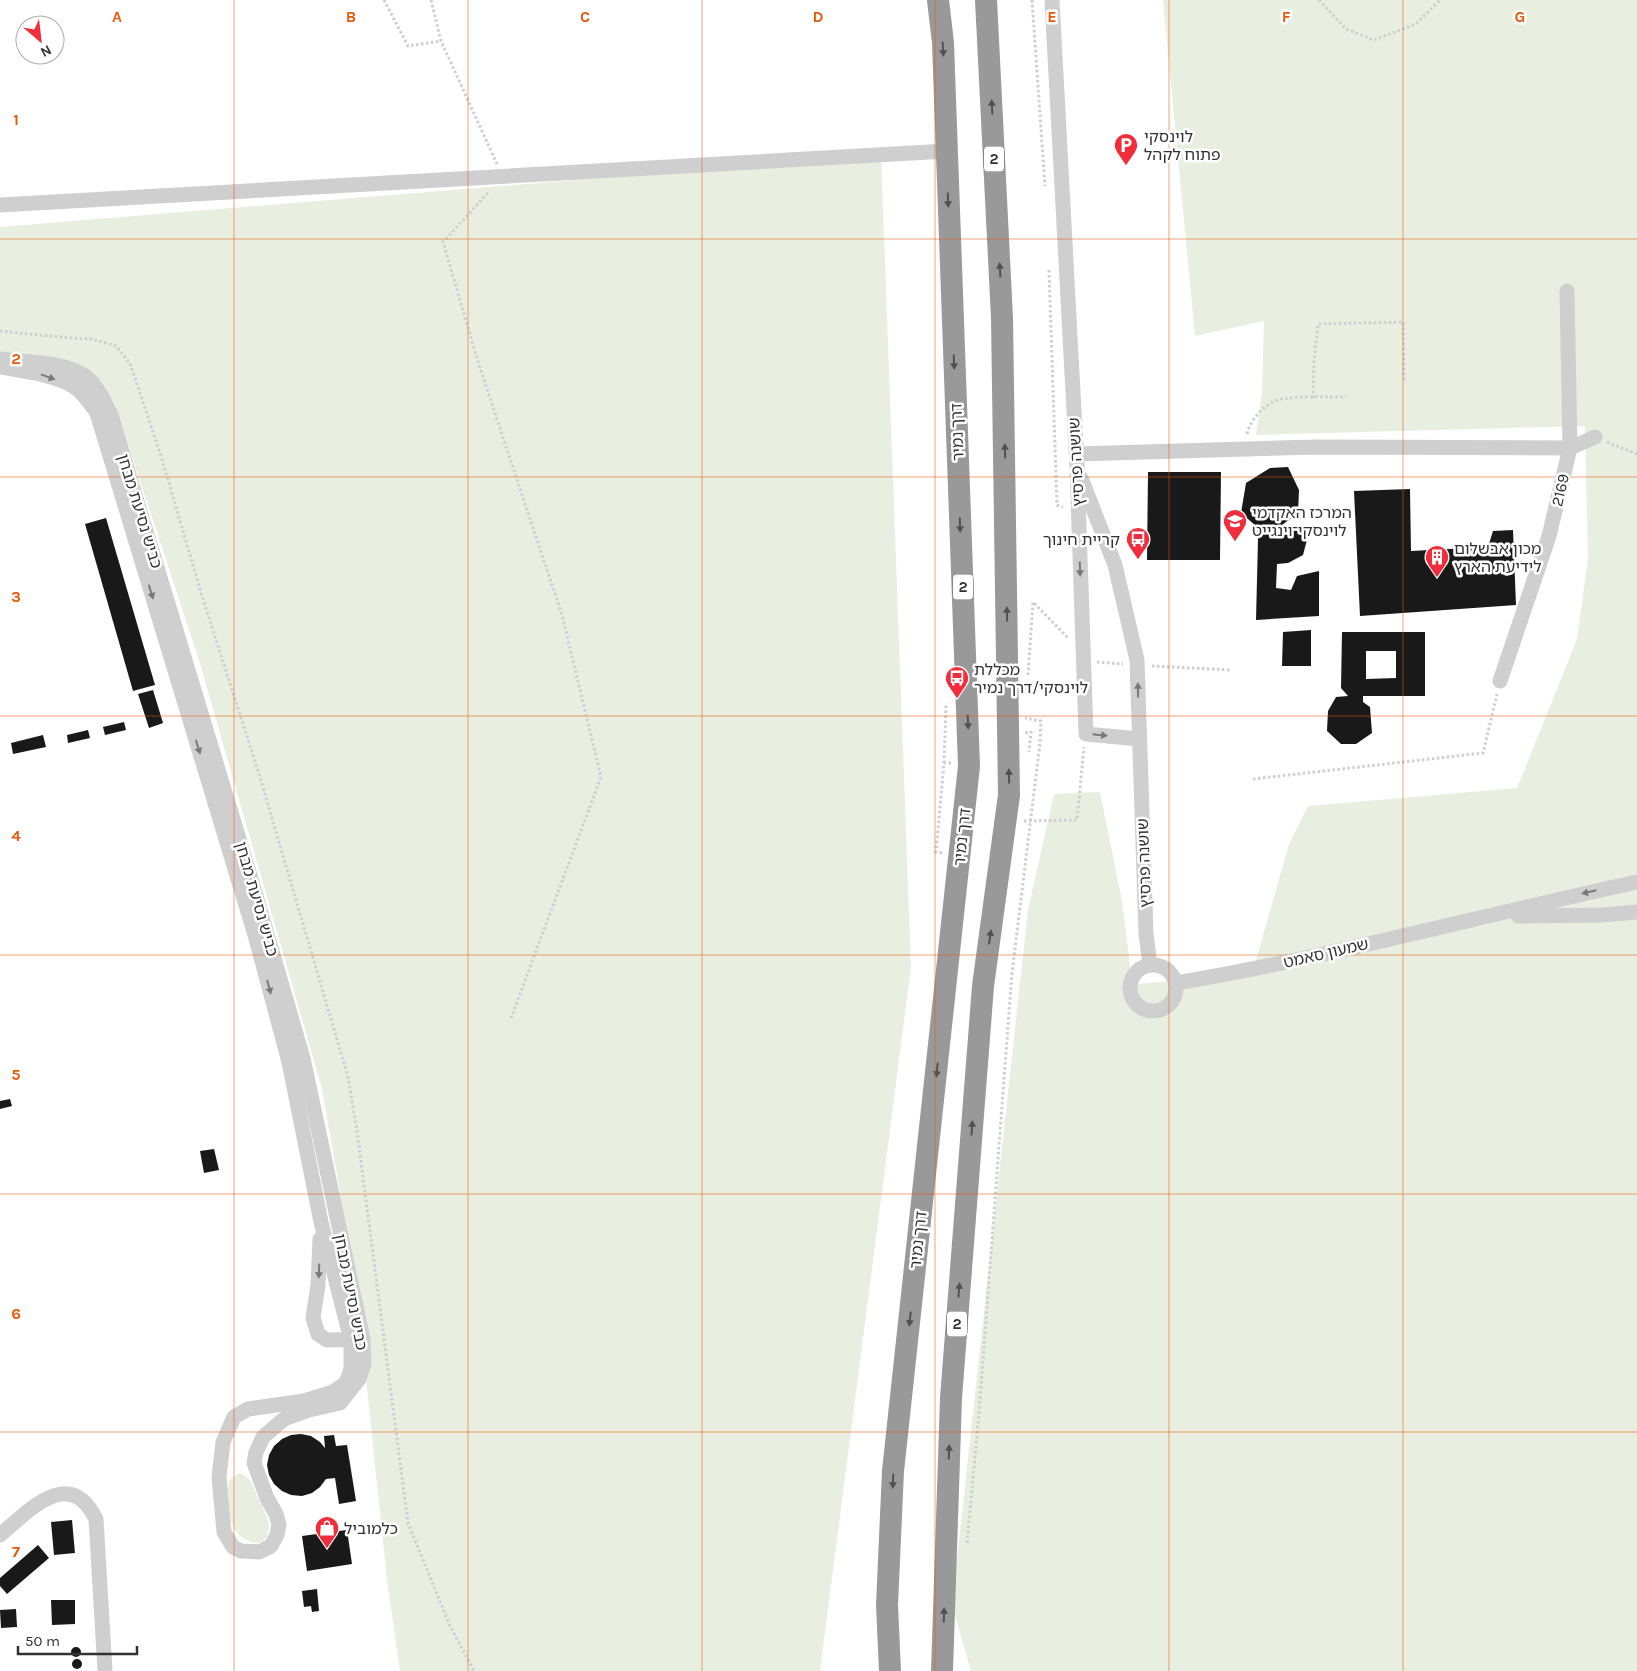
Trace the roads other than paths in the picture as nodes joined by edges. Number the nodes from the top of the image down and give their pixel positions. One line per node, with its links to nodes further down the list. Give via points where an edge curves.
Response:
1 (938, 0): 4 (highway, דרך נמיר / 2, one-way to 4)
2 (986, 0): 26 (highway, 2, one-way to 2, via 951,1398 983,986 1009,795 1002,318)
3 (1052, 0): 11 (street, שושנה פרסיץ)
4 (947, 151): 5 (street); 22 (highway, דרך נמיר / 2, one-way to 22, via 969,766 893,1471)
5 (0, 205)
6 (1567, 291): 10 (street, 2169)
7 (0, 359): 20 (street, כביש נסיעת מבחן, via 64,367 86,377 103,398 111,415 303,1058)
8 (0, 368): 19 (street, כביש נסיעת מבחן, one-way to 19, via 37,373 73,386 97,413 256,935 289,1062)
9 (1595, 437): 10 (street)
10 (1570, 448): 11 (street, via 1315,446); 12 (street, 2169, via 1549,536)
11 (1076, 461): 13 (street, שושנה פרסיץ, one-way to 11, via 1138,665 1115,565); 13 (street, שושנה פרסיץ, one-way to 13, via 1086,734)
12 (1500, 681)
13 (1139, 739): 17 (street, שושנה פרסיץ)
14 (1637, 882): 16 (street, שמעון סאמט, one-way to 16)
15 (1637, 912): 16 (street, שמעון סאמט)
16 (1474, 919): 18 (street, שמעון סאמט, via 1238,973)
17 (1150, 965): 18 (street, via 1168,970); 18 (street, via 1140,969 1131,981 1131,996 1141,1008 1163,1009 1174,998)
18 (1176, 983)
19 (321, 1222): 20 (street, כביש נסיעת מבחן); 20 (street, one-way to 20, via 313,1318 318,1334 327,1340)
20 (357, 1340): 20 (street, כביש נסיעת מבחן, via 346,1383 333,1392 248,1409 234,1418 223,1442 219,1478 224,1532 232,1547 259,1552 271,1546 279,1525 254,1463 256,1452 263,1437 284,1419 340,1403 358,1379 364,1364)
21 (0, 1535): 23 (street, via 44,1499 60,1493 73,1494 90,1507 96,1518)
22 (887, 1605): 24 (highway); 25 (highway, דרך נמיר / 2)
23 (105, 1671)
24 (880, 1671)
25 (890, 1671)
26 (942, 1671)

